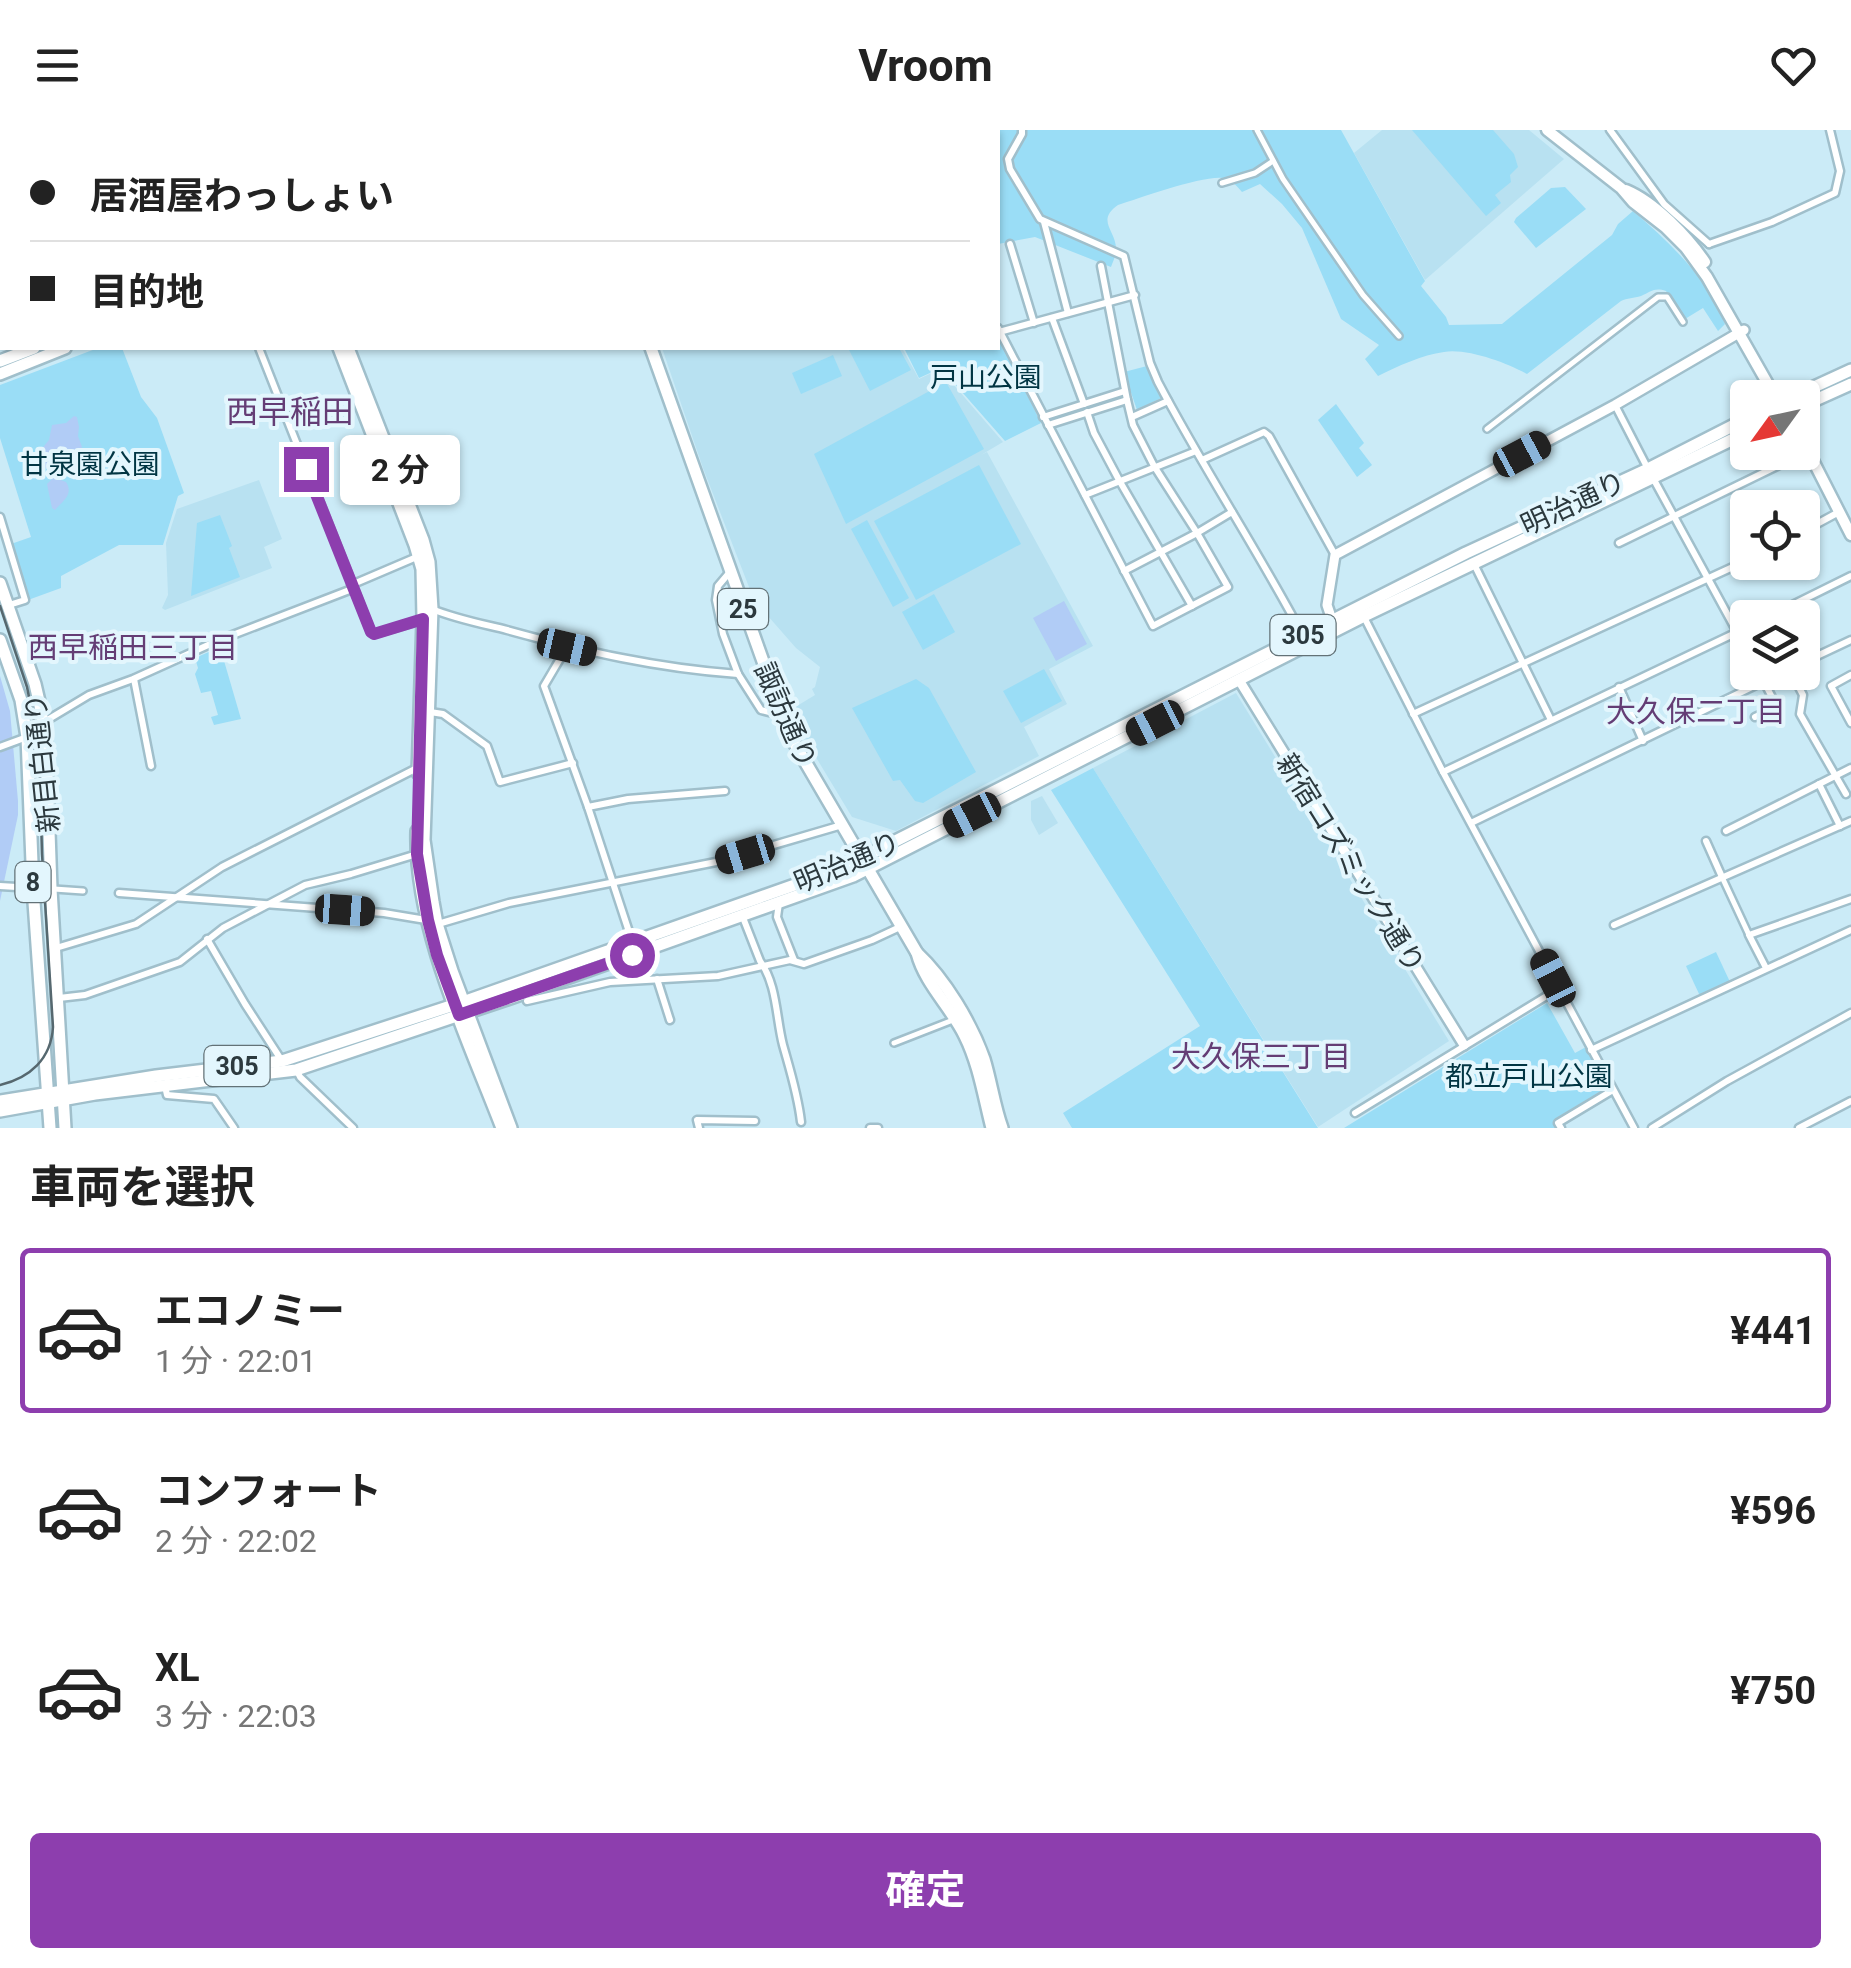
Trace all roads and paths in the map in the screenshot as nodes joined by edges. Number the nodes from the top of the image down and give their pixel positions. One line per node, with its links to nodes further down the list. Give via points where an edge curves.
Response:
1 (1022, 130): 9 (street, via 1010,169)
2 (1257, 130): 6 (street)
3 (1548, 130): 8 (main road)
4 (1610, 130): 11 (street, via 1664,204)
5 (1830, 130): 11 (street, via 1840,171 1835,192)
6 (1272, 161): 7 (street); 23 (street, via 1362,295)
7 (1222, 183)
8 (1621, 188): 12 (main road, via 1668,219); 21 (main road, via 1697,261)
9 (1044, 221): 14 (street, via 1124,256); 16 (street)
10 (1010, 244): 19 (street)
11 (1709, 244): 12 (street)
12 (1704, 260): 21 (main road)
13 (1101, 266): 15 (street)
14 (1135, 295): 15 (street); 38 (street, via 1150,364)
15 (1108, 302): 16 (street); 36 (street)
16 (1068, 313): 17 (street)
17 (1052, 318): 19 (street); 40 (street)
18 (1683, 322): 45 (street, via 1666,297 1658,296)
19 (1034, 323): 20 (street)
20 (1000, 330)
21 (1741, 332): 33 (main road); 39 (street)
22 (1000, 334): 41 (street)
23 (1399, 336)
24 (27, 350): 30 (main road)
25 (60, 350): 32 (main road)
26 (260, 350): 73 (street)
27 (340, 350): 65 (main road)
28 (349, 350): 78 (main road, via 426,550)
29 (653, 350): 69 (main road, 諏訪通り / 25)
30 (0, 360)
31 (1851, 370): 34 (main road)
32 (0, 374)
33 (1769, 380)
34 (1820, 384)
35 (1851, 384): 37 (main road)
36 (1126, 396): 40 (street); 42 (street)
37 (1820, 398)
38 (1168, 401): 42 (street); 47 (street)
39 (1614, 405): 52 (street); 64 (street)
40 (1085, 408): 41 (street); 43 (street); 53 (street)
41 (1043, 417): 43 (street)
42 (1132, 417): 49 (street)
43 (1048, 425): 54 (street)
44 (1730, 428): 52 (main road, 明治通り / 305)
45 (1487, 429)
46 (1730, 440): 52 (main road, 明治通り / 305)
47 (1196, 450): 48 (street); 49 (street)
48 (1202, 460): 55 (street); 64 (street, via 1264,432 1270,436)
49 (1154, 466): 53 (street); 60 (street)
50 (1769, 470): 58 (street)
51 (1818, 470): 56 (main road)
52 (1650, 474): 58 (street); 66 (main road, 明治通り / 305); 77 (main road, 明治通り / 305, via 1466,553)
53 (1119, 480): 54 (street); 63 (street)
54 (1084, 495): 68 (street)
55 (1232, 512): 60 (street); 83 (street)
56 (1839, 512): 59 (street); 61 (main road)
57 (0, 516): 75 (street, via 25,600)
58 (1676, 517): 62 (street); 71 (street)
59 (1820, 522)
60 (1197, 533): 63 (street); 76 (street, via 1228,587)
61 (1851, 535)
62 (1619, 543)
63 (1161, 552): 68 (street); 76 (street)
64 (1335, 555): 80 (street, via 1327,605)
65 (418, 556): 73 (street); 78 (main road)
66 (1474, 562): 77 (main road, 明治通り / 305); 87 (street)
67 (1730, 568): 71 (street)
68 (1124, 571): 76 (street, via 1154,626)
69 (730, 572): 88 (street, via 716,600); 98 (main road, 諏訪通り / 25)
70 (1851, 576): 74 (street)
71 (1708, 578): 79 (street); 87 (street)
72 (0, 583): 75 (main road, 新目白通り / 8)
73 (352, 587): 78 (street, via 374,634); 90 (street)
74 (1802, 600)
75 (8, 605): 102 (main road, 新目白通り / 8)
76 (1192, 606)
77 (1361, 611): 80 (main road, 明治通り / 305); 83 (main road, 明治通り / 305); 97 (street)
78 (427, 614): 85 (street); 96 (main road); 108 (main road)
79 (1730, 619)
80 (1332, 620): 83 (main road, 明治通り / 305)
81 (1730, 635): 92 (street)
82 (0, 640): 103 (main road, 新目白通り / 8, via 21,700)
83 (1305, 640): 91 (main road, 明治通り / 305); 123 (main road, 明治通り / 305)
84 (1851, 640): 86 (street)
85 (567, 647): 88 (street, via 640,664); 106 (street, via 544,686)
86 (1820, 655)
87 (1522, 662): 97 (street); 100 (street)
88 (738, 674): 98 (street, via 761,710)
89 (1851, 675): 101 (street, via 1831,686)
90 (134, 679): 102 (street); 107 (street)
91 (1239, 680): 123 (main road, 明治通り / 305); 157 (street, 新宿コズミック通り)
92 (1618, 686): 100 (street); 104 (street)
93 (1748, 690): 104 (street)
94 (1768, 690): 99 (street, via 1777,707)
95 (1800, 690): 111 (street, via 1800,714)
96 (428, 712): 106 (street, via 443,714 487,746 500,782); 136 (main road, via 424,840)
97 (1413, 714): 110 (street)
98 (781, 715): 118 (main road, 諏訪通り / 25)
99 (1755, 717)
100 (1551, 720): 110 (street)
101 (1851, 723)
102 (43, 724): 103 (street); 128 (main road, 新目白通り / 8)
103 (21, 739): 105 (street); 127 (main road, 新目白通り / 8)
104 (1643, 741): 117 (street)
105 (0, 746)
106 (573, 763): 115 (street)
107 (150, 766)
108 (418, 768): 122 (main road); 131 (street, via 222,867)
109 (1851, 768): 111 (street)
110 (1443, 772): 117 (street)
111 (1836, 775): 112 (street); 114 (street)
112 (1819, 784): 119 (street); 120 (street)
113 (725, 790): 115 (street)
114 (1846, 794)
115 (588, 806): 125 (street)
116 (1851, 821): 119 (street)
117 (1470, 823): 149 (street)
118 (842, 826): 123 (main road, 諏訪通り / 25); 125 (street)
119 (1840, 826): 124 (street)
120 (1726, 831)
121 (1706, 841): 124 (street)
122 (417, 854): 134 (street, via 305,885); 136 (main road)
123 (864, 864): 133 (main road, 明治通り / 305); 138 (main road, 諏訪通り / 25); 142 (main road, 明治通り / 305)
124 (1722, 877): 137 (street); 140 (street)
125 (612, 883): 136 (street); 142 (street)
126 (2, 886): 127 (street)
127 (34, 888): 128 (street); 164 (main road, 新目白通り / 8)
128 (52, 889): 129 (street); 143 (main road, 新目白通り / 8)
129 (83, 891)
130 (118, 893): 131 (street)
131 (175, 898): 134 (street); 143 (street, via 136,924)
132 (1851, 900): 140 (street)
133 (779, 902): 135 (main road, 明治通り / 305); 145 (street)
134 (267, 905): 136 (street); 141 (street)
135 (742, 915): 146 (street); 152 (main road, 明治通り / 305)
136 (432, 922): 152 (main road, via 437,955)
137 (1614, 925)
138 (900, 927): 144 (main road, 諏訪通り / 25); 145 (street)
139 (1851, 930): 147 (street)
140 (1749, 936): 147 (street)
141 (207, 940): 150 (street, via 180,962); 159 (street)
142 (632, 942): 152 (main road, 明治通り / 305)
143 (56, 948): 150 (main road, 新目白通り / 8)
144 (917, 953): 154 (main road, 諏訪通り / 25); 181 (main road, 諏訪通り / 25, via 977,1042)
145 (795, 962): 146 (street)
146 (764, 966): 148 (street); 170 (street)
147 (1766, 968): 158 (street)
148 (657, 979): 151 (street); 155 (street)
149 (1558, 989): 157 (street); 158 (street)
150 (59, 998): 163 (main road, 新目白通り / 8)
151 (528, 1001)
152 (461, 1008): 159 (main road, 明治通り / 305); 160 (main road, 明治通り / 305); 175 (main road); 176 (main road)
153 (1851, 1012): 184 (street)
154 (956, 1019): 156 (street); 180 (main road, 諏訪通り / 25)
155 (670, 1020)
156 (894, 1044)
157 (1464, 1045): 168 (street)
158 (1591, 1050): 162 (street)
159 (282, 1062): 161 (main road, 明治通り / 305)
160 (296, 1070): 161 (main road, 明治通り / 305); 174 (street)
161 (164, 1080): 163 (main road, 明治通り / 305); 173 (street, via 167,1096 214,1099)
162 (1613, 1090): 182 (street, via 1558,1123); 183 (street)
163 (62, 1095): 164 (main road, 明治通り / 305); 172 (main road, 新目白通り / 8)
164 (47, 1098): 166 (main road, 明治通り / 305); 171 (main road, 新目白通り / 8)
165 (1851, 1101): 185 (street)
166 (9, 1103): 167 (main road, 明治通り / 305)
167 (0, 1111)
168 (1354, 1113)
169 (755, 1120): 177 (street, via 698,1120)
170 (801, 1122)
171 (50, 1128)
172 (65, 1128)
173 (234, 1128)
174 (352, 1128)
175 (502, 1128)
176 (511, 1128)
177 (699, 1128)
178 (870, 1128): 179 (street)
179 (878, 1128)
180 (992, 1128)
181 (1002, 1128)
182 (1561, 1128)
183 (1634, 1128)
184 (1652, 1128)
185 (1799, 1128)

